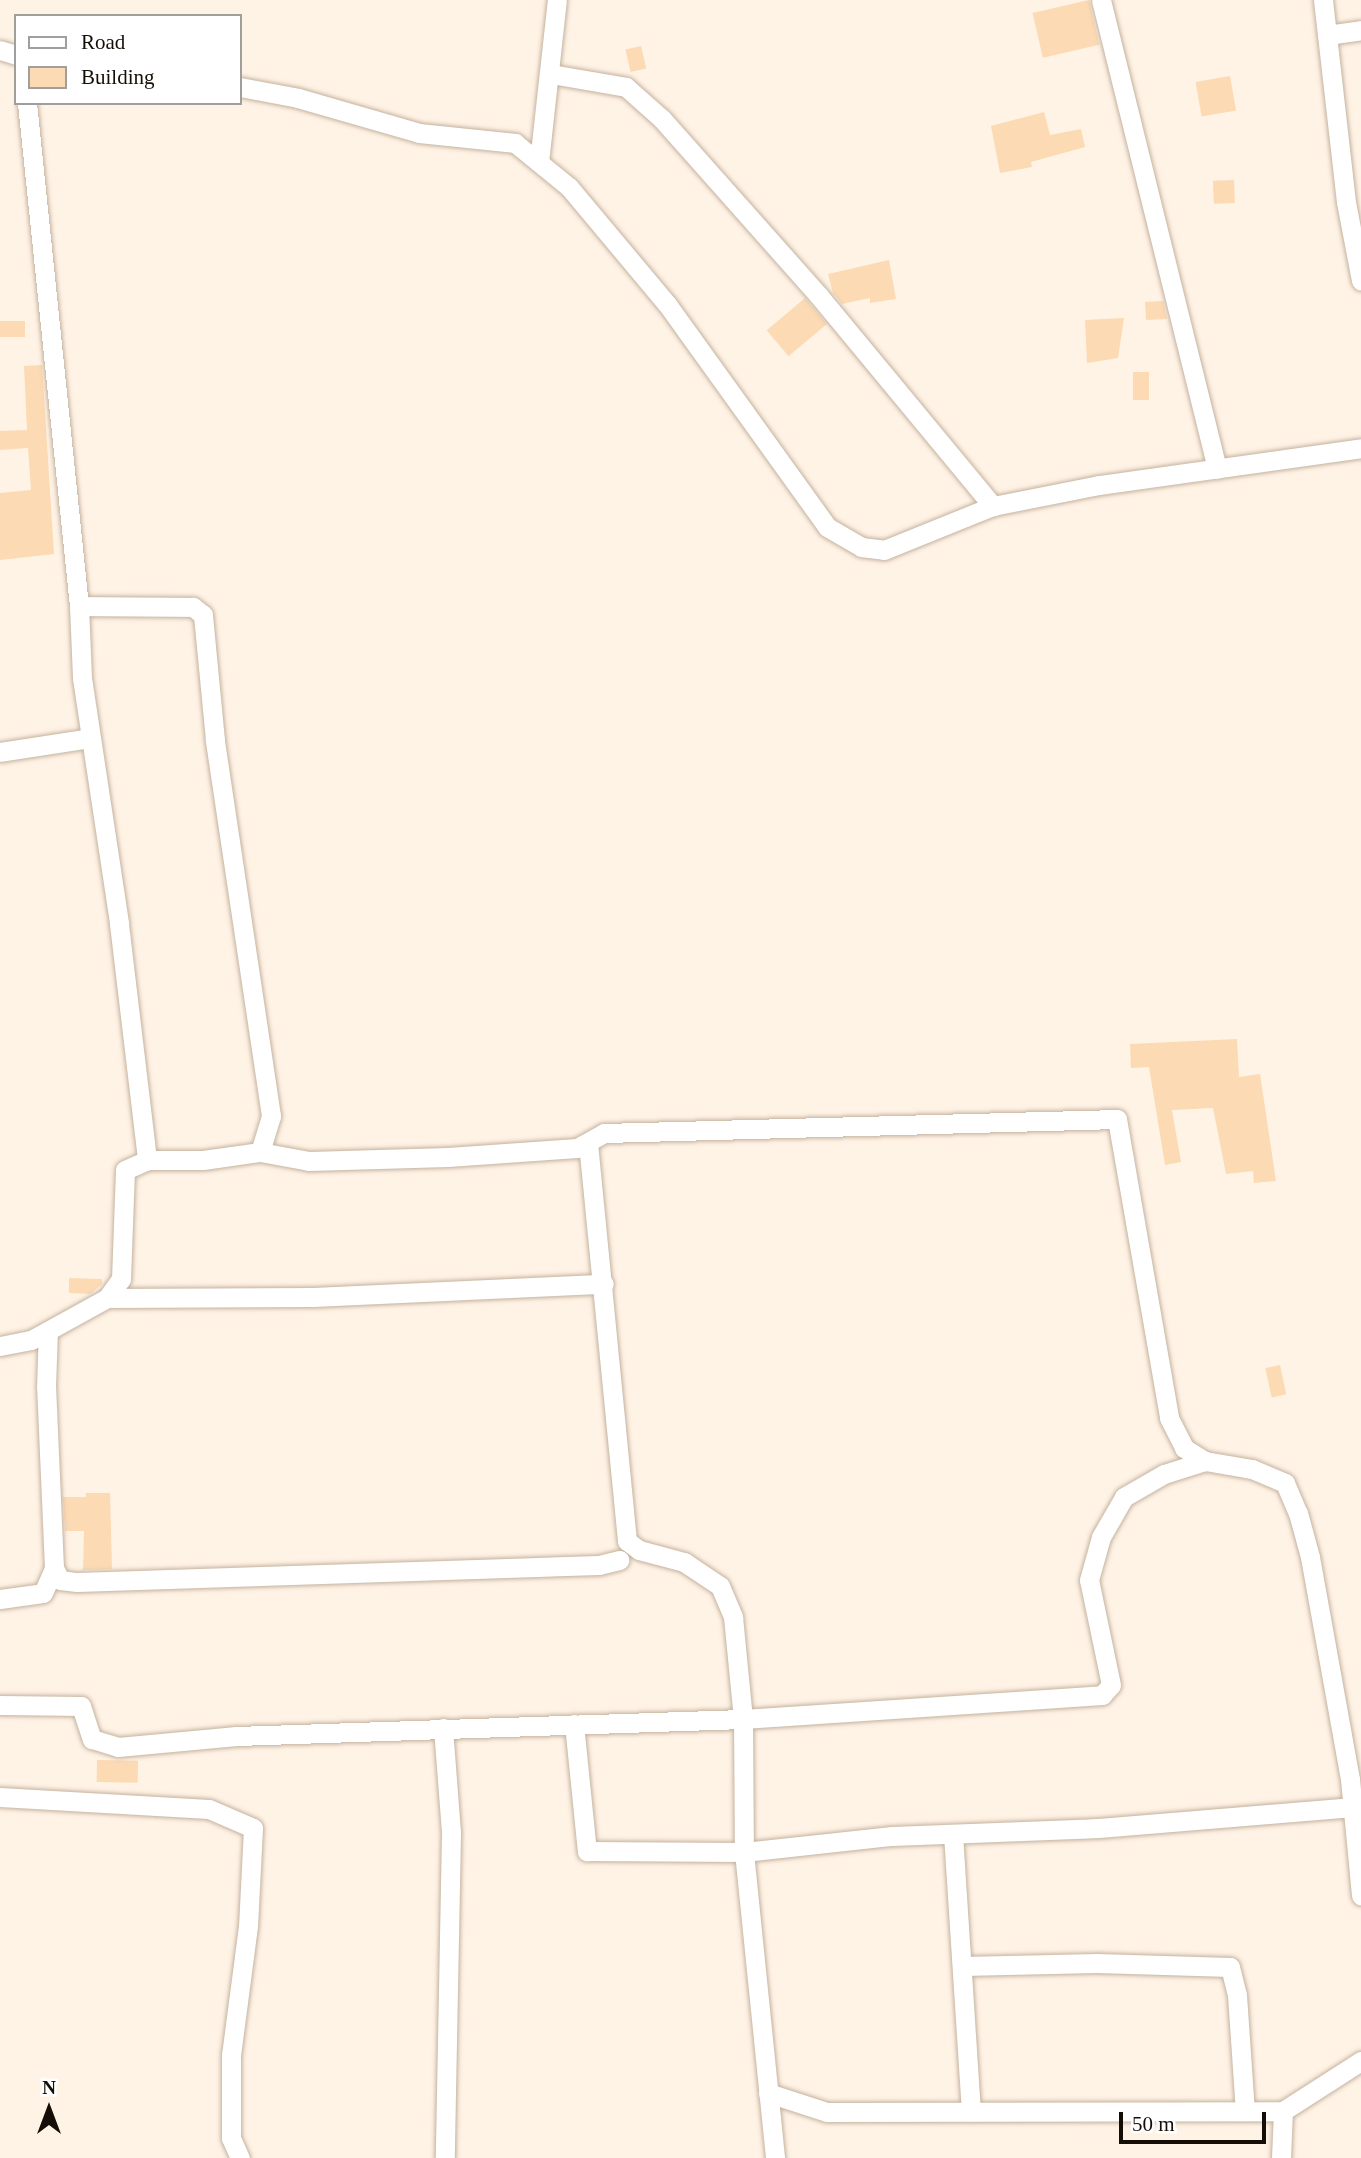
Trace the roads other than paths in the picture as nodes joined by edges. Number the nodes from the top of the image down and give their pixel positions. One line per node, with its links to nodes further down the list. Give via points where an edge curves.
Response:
1 (557, 0): 6 (street)
2 (1101, 0): 12 (street)
3 (1323, 0): 5 (street)
4 (1361, 30): 5 (street)
5 (1327, 35): 10 (street, via 1346,202)
6 (551, 74): 9 (street); 13 (street, via 626,87 662,119 819,296)
7 (242, 87): 9 (street, via 298,98 419,133 514,143)
8 (27, 105): 14 (street)
9 (539, 162): 13 (street, via 569,187 667,304 827,527 860,547 884,550)
10 (1361, 281)
11 (1361, 448): 12 (street)
12 (1217, 469): 13 (street)
13 (993, 506)
14 (79, 606): 15 (street); 18 (street, via 193,607 203,615 215,740 271,1116)
15 (90, 738): 16 (street); 19 (street, via 119,924)
16 (0, 752)
17 (588, 1143): 18 (street, via 577,1148 309,1161); 20 (street); 24 (street, via 604,1133 1117,1119 1169,1418 1184,1448)
18 (260, 1152): 19 (street, via 203,1160)
19 (147, 1160): 21 (street, via 125,1170 121,1279)
20 (604, 1284): 21 (street, via 313,1297); 29 (street, via 627,1541 639,1550 684,1562 720,1586 733,1617)
21 (107, 1298): 22 (street)
22 (48, 1331): 23 (street); 26 (street)
23 (0, 1346)
24 (1205, 1461): 29 (street, via 1164,1474 1124,1497 1101,1537 1089,1580 1111,1685 1102,1695); 33 (street, via 1252,1469 1284,1483 1298,1513 1310,1557)
25 (619, 1560): 26 (street, via 599,1565 117,1581 60,1580)
26 (54, 1568): 27 (street, via 43,1593)
27 (0, 1599)
28 (0, 1704): 31 (street, via 81,1706 92,1739 118,1747 236,1736)
29 (743, 1719): 30 (street); 35 (street)
30 (574, 1724): 31 (street); 35 (street, via 587,1851)
31 (443, 1728): 44 (street, via 451,1833)
32 (0, 1797): 43 (street, via 209,1809 253,1828 248,1926 231,2055 231,2138)
33 (1353, 1807): 34 (street, via 1099,1828); 36 (street)
34 (953, 1833): 35 (street); 37 (street)
35 (744, 1852): 39 (street)
36 (1361, 1895)
37 (962, 1966): 40 (street); 41 (street, via 1097,1963 1230,1967 1237,1995)
38 (1361, 2062): 42 (street)
39 (768, 2093): 40 (street, via 827,2112); 45 (street)
40 (971, 2111): 41 (street)
41 (1245, 2111): 42 (street)
42 (1283, 2111): 46 (street)
43 (240, 2158)
44 (445, 2158)
45 (775, 2158)
46 (1281, 2158)

